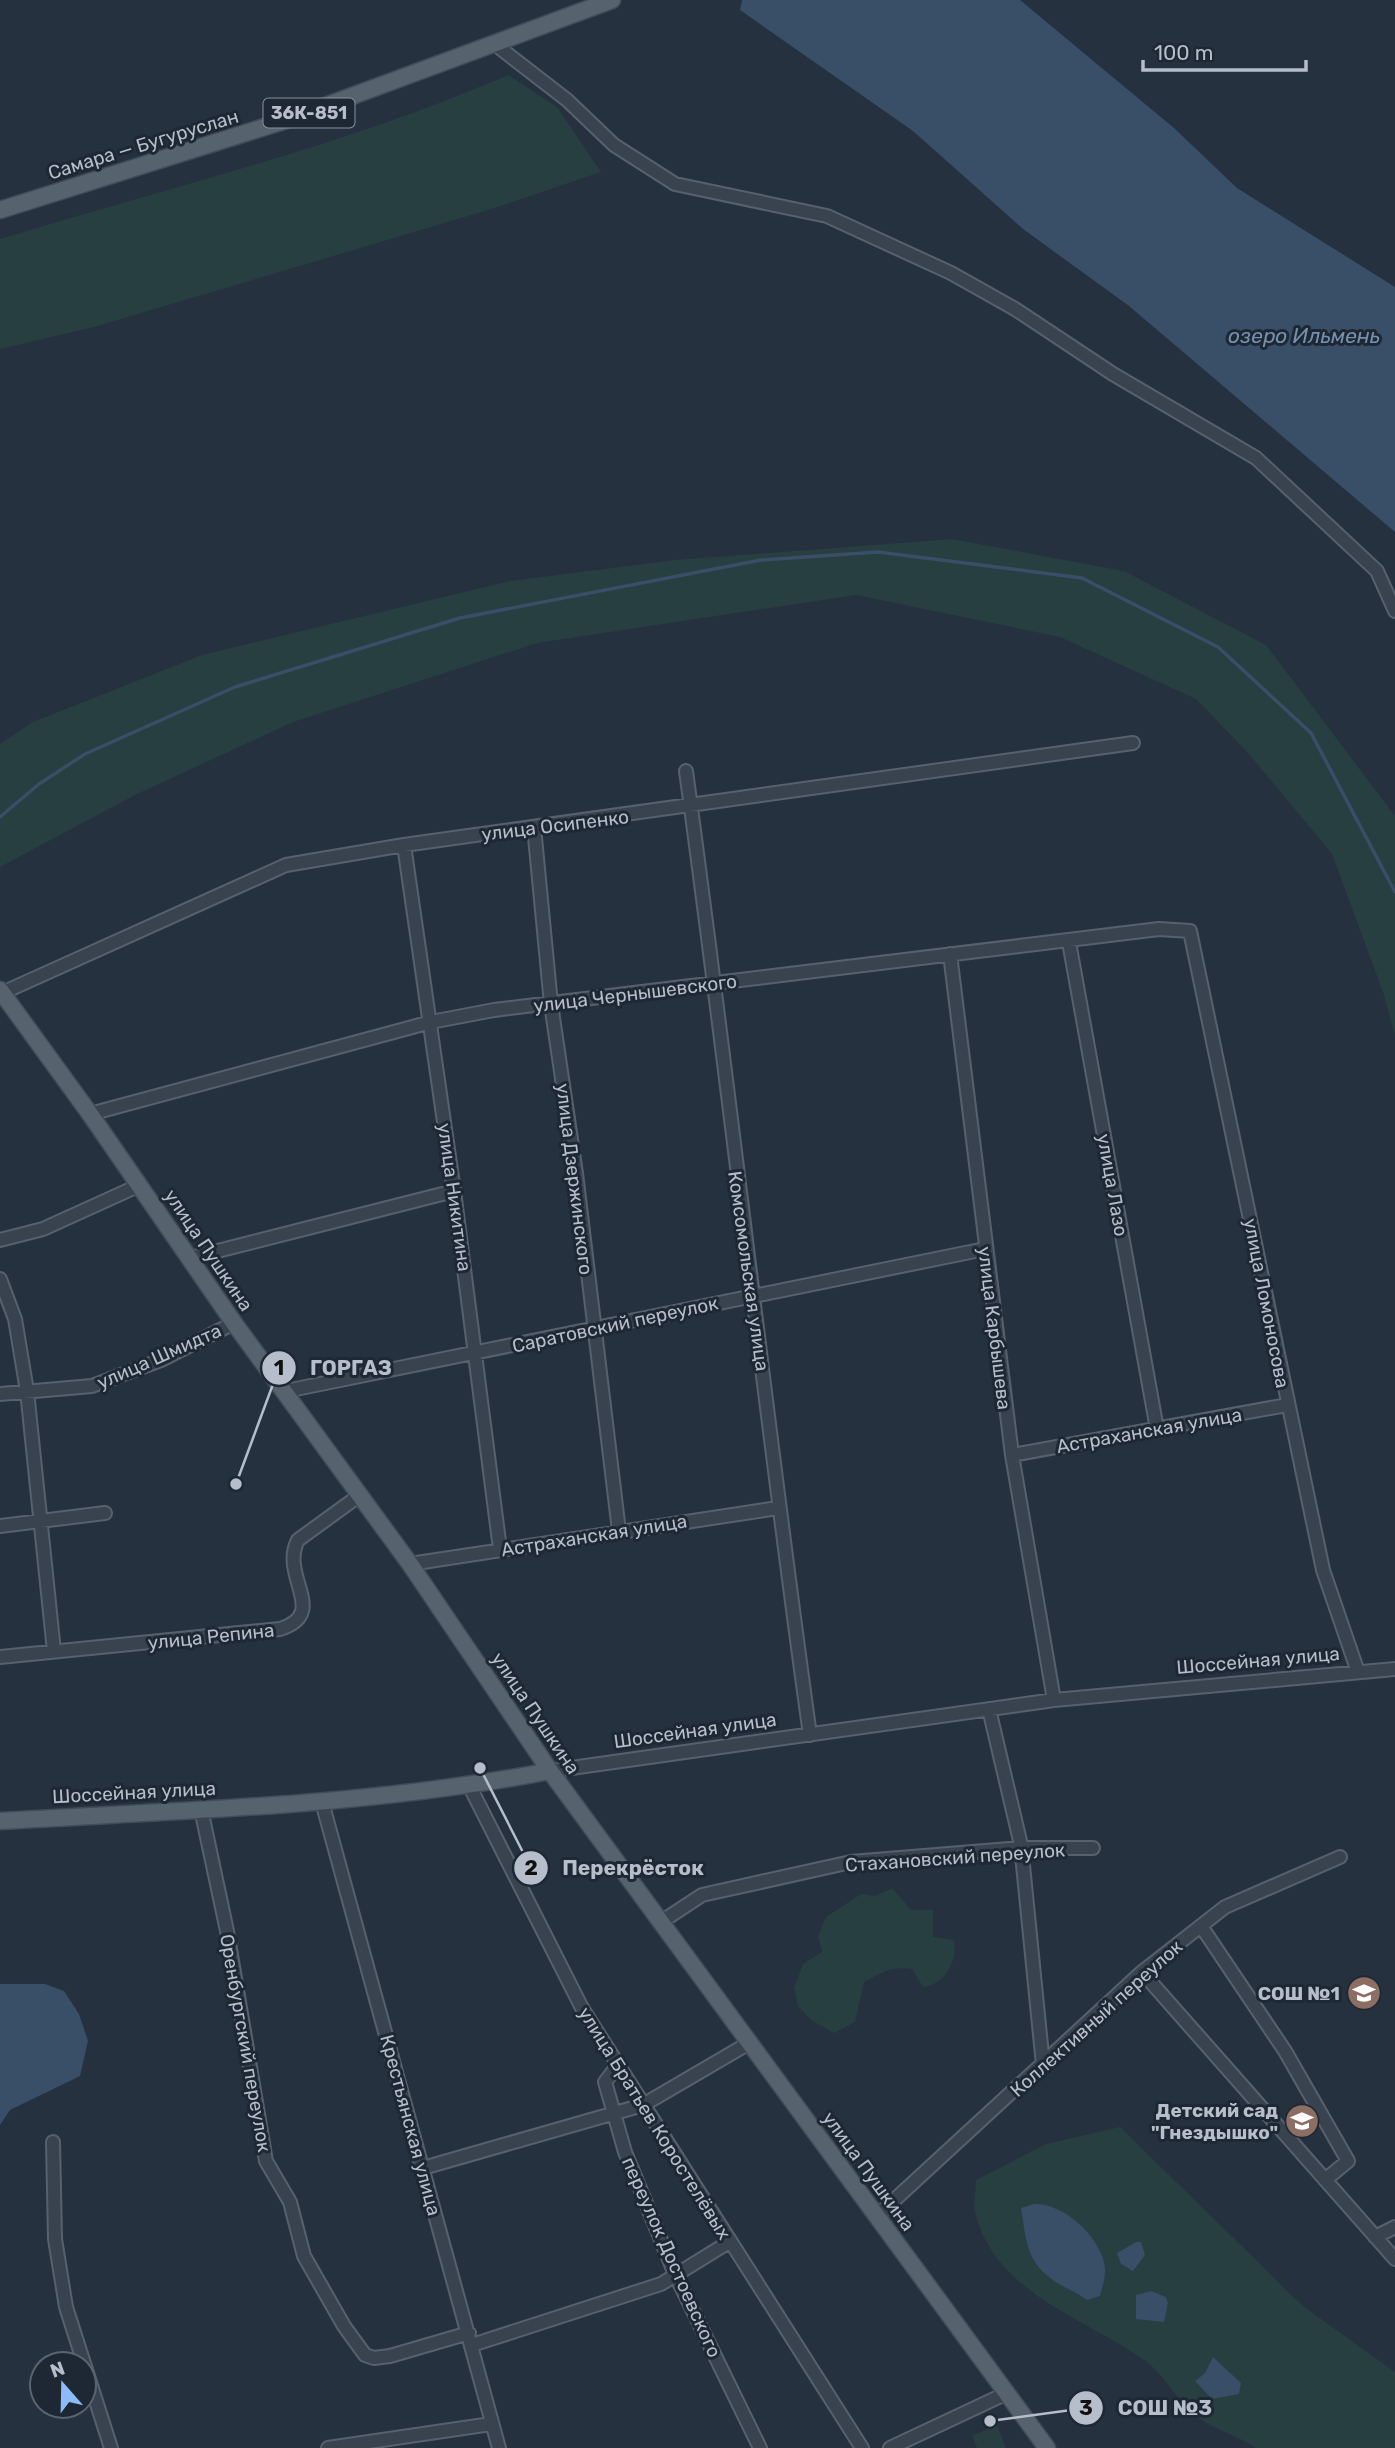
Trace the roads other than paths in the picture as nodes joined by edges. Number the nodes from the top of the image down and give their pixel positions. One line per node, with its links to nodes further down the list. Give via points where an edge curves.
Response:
1 (612, 0): 2 (main road, Самара — Бугуруслан / 36К-851)
2 (496, 45): 3 (main road, Самара — Бугуруслан / 36К-851, via 290,119); 4 (street, via 568,100 614,145 675,184 827,216 951,273 1256,458 1377,571)
3 (0, 210)
4 (1395, 611)
5 (1133, 743): 7 (street, улица Осипенко)
6 (686, 771): 7 (street, Комсомольская улица)
7 (691, 807): 8 (street, улица Осипенко); 13 (street, Комсомольская улица)
8 (534, 827): 9 (street, улица Осипенко); 15 (street, улица Дзержинского)
9 (404, 845): 14 (street, улица Осипенко, via 286,865); 16 (street, улица Никитина)
10 (1190, 931): 11 (street, улица Чернышевского, via 1159,929); 31 (street, улица Ломоносова)
11 (1069, 942): 12 (street, улица Чернышевского); 32 (street, улица Лазо)
12 (950, 954): 13 (street, улица Чернышевского); 21 (street, улица Карбышева)
13 (715, 983): 15 (street, улица Чернышевского); 24 (street, Комсомольская улица)
14 (1, 992): 17 (main road, улица Пушкина)
15 (551, 1004): 16 (street, улица Чернышевского); 26 (street, улица Дзержинского)
16 (431, 1022): 17 (street, улица Чернышевского); 19 (street, улица Никитина)
17 (90, 1114): 18 (main road, улица Пушкина)
18 (140, 1185): 20 (street, via 43,1229); 22 (main road, улица Пушкина)
19 (454, 1191): 22 (street); 27 (street, улица Никитина)
20 (0, 1240)
21 (985, 1249): 24 (street, Саратовский переулок); 33 (street, улица Карбышева)
22 (190, 1258): 25 (main road, улица Пушкина)
23 (0, 1279): 28 (street, via 15,1319)
24 (753, 1296): 26 (street, Саратовский переулок); 35 (street, Комсомольская улица)
25 (234, 1323): 28 (street, улица Шмидта, via 92,1387); 29 (main road, улица Пушкина)
26 (593, 1328): 27 (street, Саратовский переулок); 39 (street, улица Дзержинского)
27 (476, 1353): 29 (street, Саратовский переулок); 40 (street, улица Никитина)
28 (27, 1391): 30 (street, улица Шмидта); 37 (street)
29 (286, 1391): 34 (main road, улица Пушкина)
30 (0, 1394)
31 (1287, 1405): 32 (street, Астраханская улица); 45 (street, улица Ломоносова, via 1323,1570)
32 (1157, 1429): 33 (street, Астраханская улица)
33 (1012, 1455): 46 (street, улица Карбышева)
34 (360, 1495): 41 (main road, улица Пушкина); 42 (street, улица Репина, via 298,1540 292,1550 304,1604 303,1616 294,1625)
35 (778, 1508): 39 (street, Астраханская улица); 48 (street, Комсомольская улица)
36 (105, 1513): 37 (street)
37 (40, 1521): 38 (street); 42 (street)
38 (0, 1526)
39 (619, 1531): 40 (street, Астраханская улица)
40 (500, 1549): 41 (street, Астраханская улица)
41 (410, 1564): 49 (main road, улица Пушкина)
42 (54, 1651): 43 (street, улица Репина)
43 (0, 1657)
44 (1395, 1669): 45 (street, Шоссейная улица)
45 (1358, 1672): 46 (street, Шоссейная улица)
46 (1054, 1700): 47 (street, Шоссейная улица)
47 (989, 1709): 48 (street, Шоссейная улица); 54 (street)
48 (810, 1735): 49 (street, Шоссейная улица)
49 (550, 1772): 50 (main road, Шоссейная улица); 57 (main road, улица Пушкина)
50 (470, 1787): 51 (main road, Шоссейная улица); 61 (street, улица Братьев Коростелёвых, via 582,2008)
51 (322, 1802): 52 (main road, Шоссейная улица); 66 (street, Крестьянская улица)
52 (201, 1809): 53 (main road, Шоссейная улица); 74 (street, Оренбургский переулок, via 227,1931 265,2161 290,2202 304,2256 365,2355 390,2356)
53 (0, 1821)
54 (1021, 1848): 55 (street, Стахановский переулок); 57 (street, Стахановский переулок, via 851,1862 702,1895); 62 (street)
55 (1093, 1848)
56 (1340, 1857): 58 (street, Коллективный переулок, via 1225,1907)
57 (661, 1922): 60 (main road, улица Пушкина)
58 (1201, 1926): 59 (street, Коллективный переулок); 67 (street, via 1285,2051 1348,2161)
59 (1142, 1972): 62 (street, Коллективный переулок); 67 (street)
60 (749, 2043): 63 (street); 68 (main road, улица Пушкина)
61 (618, 2065): 63 (street, улица Братьев Коростелёвых); 64 (street, переулок Достоевского, via 605,2082)
62 (1043, 2065): 68 (street, Коллективный переулок)
63 (643, 2105): 64 (street); 71 (street, улица Братьев Коростелёвых)
64 (615, 2112): 66 (street); 73 (street, переулок Достоевского, via 625,2152)
65 (53, 2142): 77 (street, via 55,2239 66,2307)
66 (422, 2168): 74 (street, Крестьянская улица)
67 (1325, 2180): 70 (street)
68 (877, 2217): 75 (main road, улица Пушкина)
69 (1395, 2227): 70 (street)
70 (1375, 2237): 72 (street)
71 (729, 2242): 73 (street); 81 (street, улица Братьев Коростелёвых)
72 (1395, 2259)
73 (675, 2274): 74 (street, via 661,2284); 80 (street, переулок Достоевского)
74 (470, 2339): 76 (street, Крестьянская улица)
75 (1007, 2393): 82 (street); 83 (main road, улица Пушкина)
76 (491, 2424): 78 (street); 79 (street, Крестьянская улица)
77 (111, 2448)
78 (328, 2448)
79 (499, 2448)
80 (760, 2448)
81 (862, 2448)
82 (890, 2448)
83 (1047, 2448)

